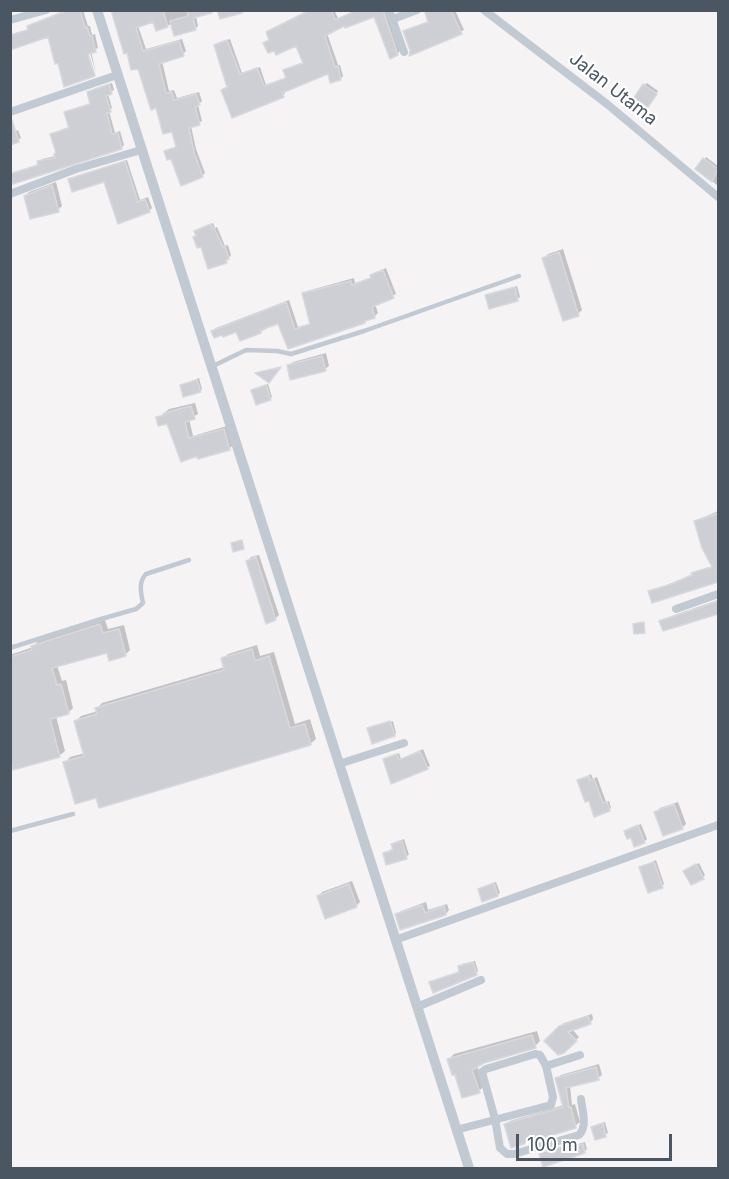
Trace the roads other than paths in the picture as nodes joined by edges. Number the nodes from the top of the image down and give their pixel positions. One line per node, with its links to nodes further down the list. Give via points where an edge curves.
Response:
1 (46, 10): 6 (street)
2 (97, 10): 8 (street)
3 (417, 10): 5 (street)
4 (484, 10): 12 (street, Jalan Utama, via 607,104)
5 (391, 15): 7 (street)
6 (10, 20)
7 (404, 52)
8 (117, 75): 9 (street); 10 (street)
9 (10, 112)
10 (141, 150): 11 (street); 14 (street)
11 (10, 194)
12 (718, 197)
13 (519, 276): 14 (lane, via 291,354 246,350)
14 (211, 367): 20 (street)
15 (189, 560): 18 (lane, via 146,574 140,582 142,603 136,609)
16 (718, 594): 17 (street)
17 (676, 609)
18 (10, 648)
19 (404, 743): 20 (street)
20 (339, 764): 24 (street)
21 (73, 814): 23 (lane)
22 (718, 825): 24 (street)
23 (10, 831)
24 (395, 940): 26 (street)
25 (482, 981): 26 (street)
26 (417, 1007): 31 (street)
27 (580, 1055): 28 (street)
28 (546, 1066): 30 (street, via 553,1097 551,1105); 30 (street, via 540,1054 535,1054 482,1072)
29 (581, 1099): 30 (street, via 583,1132 514,1154 500,1148)
30 (495, 1119): 31 (street)
31 (456, 1130): 32 (street)
32 (469, 1168)

